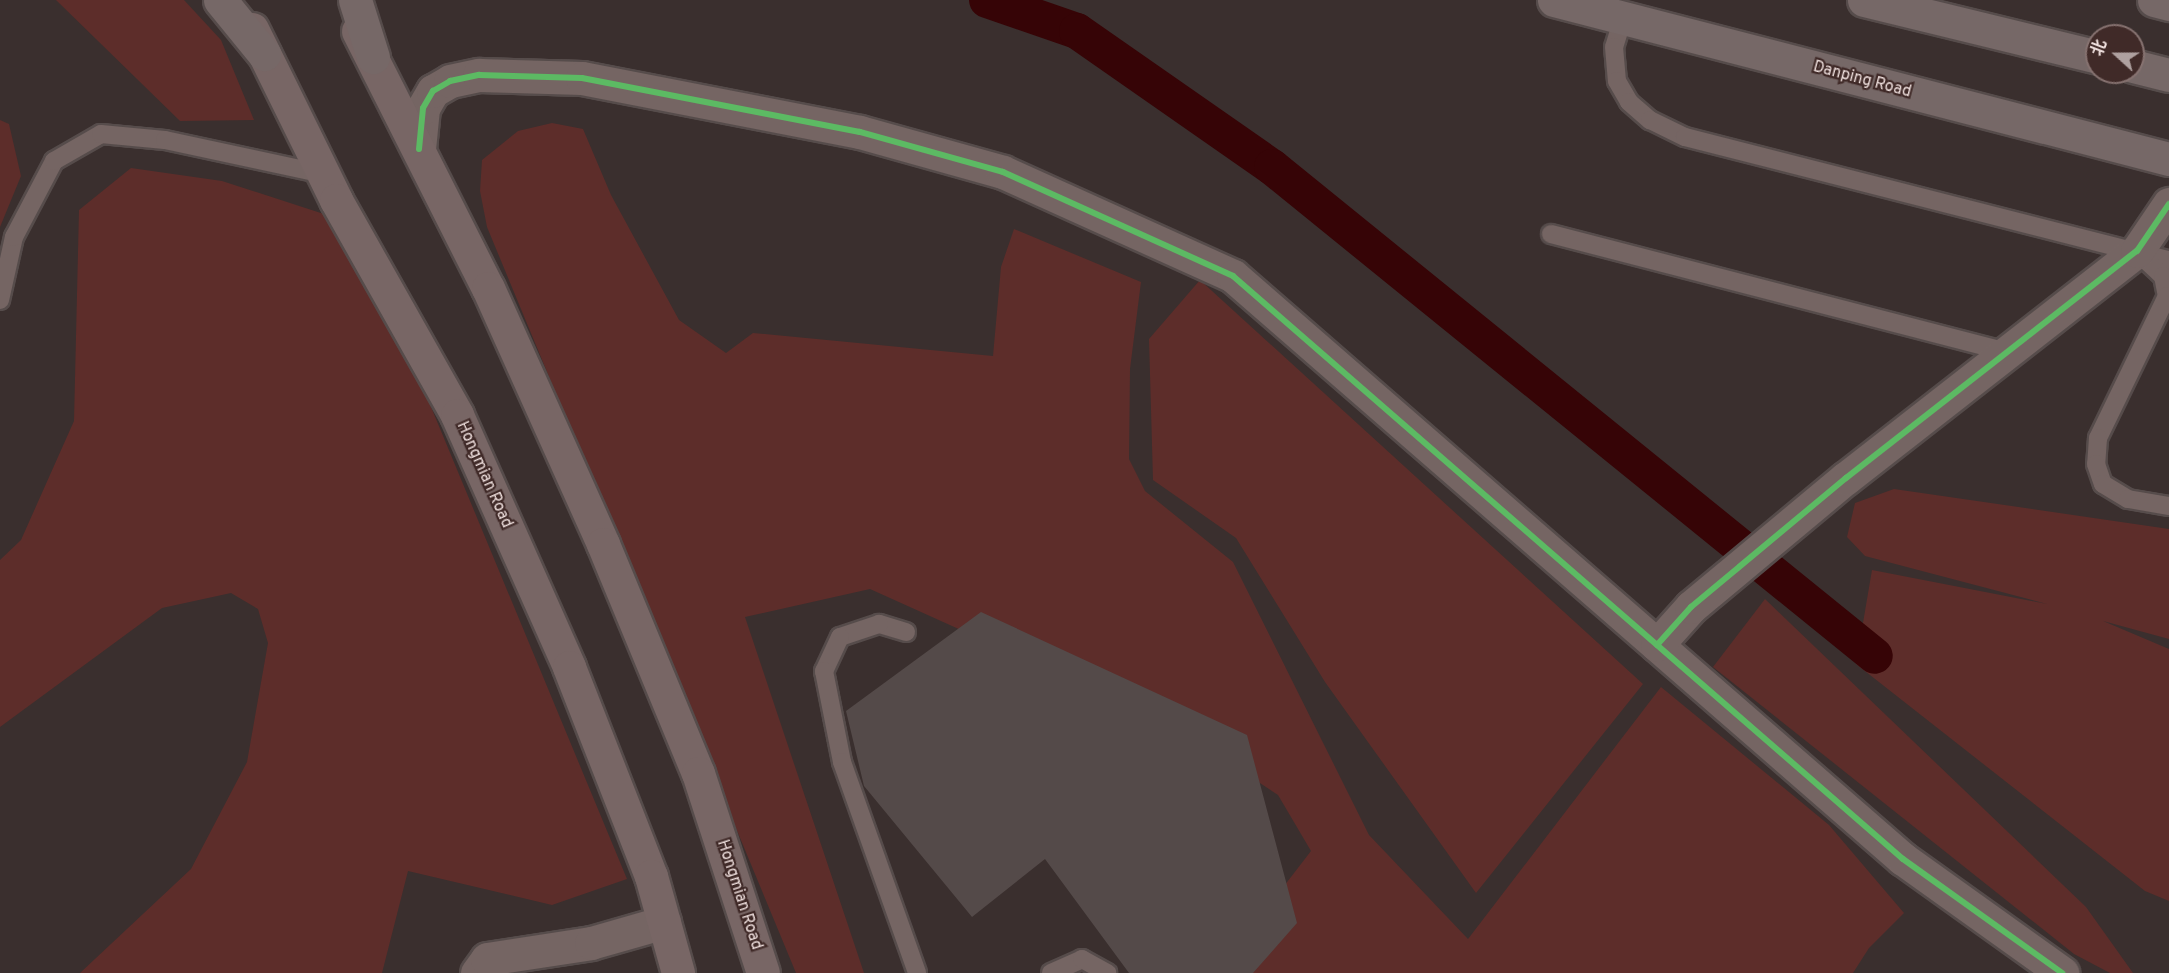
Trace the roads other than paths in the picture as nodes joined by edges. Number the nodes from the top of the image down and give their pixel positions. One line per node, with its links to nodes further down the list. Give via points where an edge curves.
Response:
1 (220, 0): 10 (highway)
2 (239, 0): 10 (main road, Hongmian Road)
3 (340, 0): 12 (main road, Hongmian Road)
4 (355, 0): 12 (highway)
5 (1554, 0): 9 (highway, Danping Road)
6 (1864, 0): 11 (highway)
7 (2154, 0): 8 (highway)
8 (2169, 1)
9 (1623, 18): 14 (highway, Danping Road); 18 (lane, via 1614,47 1617,81 1629,102 1650,120 1685,137)
10 (264, 54): 15 (main road, Hongmian Road)
11 (2085, 54)
12 (373, 57): 13 (main road, Hongmian Road)
13 (419, 148): 24 (street, via 423,108 433,91 450,81 479,75 582,78 849,129 1004,172 1233,276); 28 (main road, Hongmian Road, via 603,544 698,773)
14 (2169, 159)
15 (323, 174): 20 (lane, via 165,140 101,135 54,160 14,237); 25 (main road, Hongmian Road, via 457,416 569,667 651,876)
16 (2169, 204): 18 (street)
17 (1551, 234): 21 (lane)
18 (2137, 251): 19 (lane); 21 (street); 22 (lane, via 2163,276 2167,296 2098,438 2096,464 2103,484 2128,499)
19 (2169, 260)
20 (0, 300)
21 (2012, 353): 24 (street, via 1846,478 1691,607)
22 (2169, 506)
23 (906, 632): 29 (lane, via 879,624 840,637 824,671 842,762)
24 (1657, 645): 32 (street, via 1903,859)
25 (664, 922): 26 (street, via 591,943 487,959); 27 (main road, Hongmian Road)
26 (477, 973)
27 (678, 973)
28 (764, 973)
29 (918, 973)
30 (1051, 973): 31 (lane, via 1082,959)
31 (1107, 973)
32 (2062, 973)

